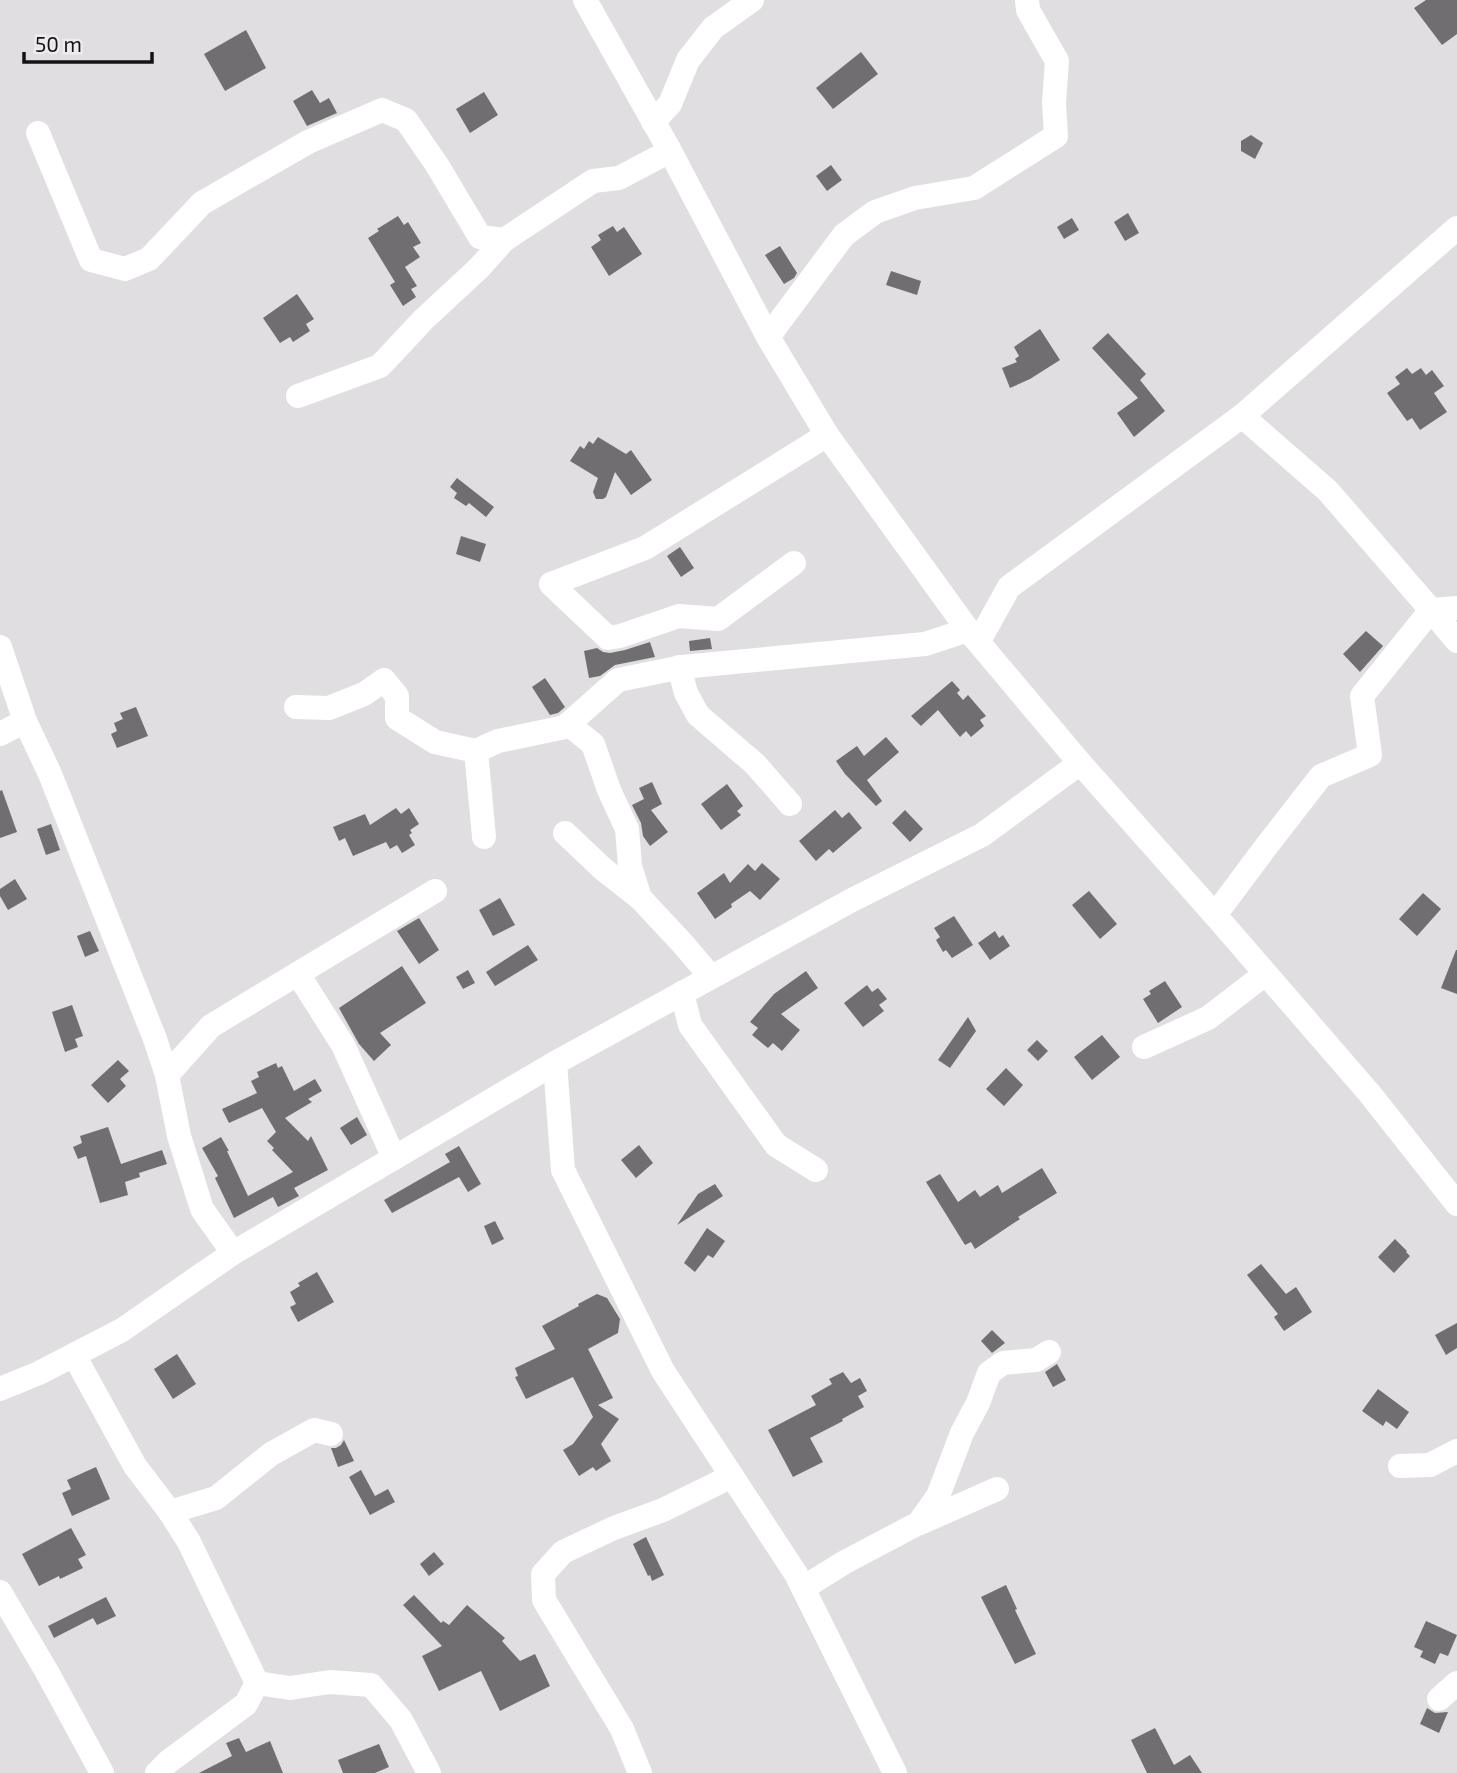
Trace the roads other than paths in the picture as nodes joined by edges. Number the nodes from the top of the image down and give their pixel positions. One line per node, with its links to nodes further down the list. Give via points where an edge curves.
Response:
1 (585, 0): 4 (street)
2 (752, 0): 4 (street, via 713,28 688,60 670,104)
3 (1027, 0): 9 (street, via 1028,10 1057,61 1056,136 974,188 915,198 875,212 844,235)
4 (653, 122): 6 (street)
5 (37, 133): 8 (street, via 91,260 125,269 149,259 202,203 309,142 382,110 406,120 480,237)
6 (670, 151): 8 (street, via 619,178 593,181); 9 (street)
7 (1457, 228): 11 (street)
8 (504, 240): 10 (street, via 380,366)
9 (768, 337): 12 (street)
10 (298, 396)
11 (1241, 416): 15 (street, via 1328,491); 16 (street, via 1009,587)
12 (827, 435): 13 (street, via 645,548 551,584 608,638 680,616 718,619); 16 (street)
13 (794, 563)
14 (1457, 608): 15 (street)
15 (1431, 610): 17 (street); 31 (street, via 1362,696 1370,755 1321,776)
16 (974, 635): 19 (street, via 925,644); 25 (street)
17 (1457, 640)
18 (0, 647): 21 (street)
19 (679, 667): 22 (street, via 618,680); 26 (street, via 698,715 755,764)
20 (296, 707): 24 (street, via 328,708 364,694 384,680 397,696 397,718 435,742)
21 (25, 721): 23 (street); 38 (street)
22 (568, 724): 24 (street); 30 (street, via 593,744 627,829 630,866)
23 (0, 734)
24 (476, 751): 28 (street)
25 (1080, 763): 31 (street); 34 (street, via 982,835)
26 (790, 803)
27 (565, 833): 30 (street)
28 (484, 837)
29 (435, 891): 32 (street)
30 (640, 898): 34 (street)
31 (1215, 915): 33 (street)
32 (298, 974): 38 (street, via 211,1026); 39 (street, via 343,1045)
33 (1265, 974): 36 (street, via 1208,1018); 41 (street, via 1370,1094)
34 (711, 977): 35 (street)
35 (682, 993): 37 (street); 40 (street, via 690,1025 776,1145)
36 (1144, 1047)
37 (555, 1063): 39 (street); 49 (street, via 563,1170 663,1371)
38 (167, 1075): 42 (street, via 201,1209)
39 (394, 1157): 42 (street)
40 (816, 1170)
41 (1457, 1205)
42 (233, 1253): 44 (street, via 122,1330)
43 (1049, 1352): 52 (street, via 1036,1360 1003,1363 989,1373 938,1496)
44 (74, 1355): 45 (street); 51 (street, via 135,1466)
45 (0, 1390)
46 (331, 1434): 51 (street, via 314,1430 271,1454 216,1498)
47 (1457, 1451): 48 (street, via 1430,1465)
48 (1400, 1466)
49 (732, 1476): 53 (street); 59 (street, via 563,1552 543,1574 544,1600 622,1729)
50 (997, 1489): 52 (street)
51 (170, 1512): 55 (street)
52 (919, 1523): 53 (street)
53 (803, 1588): 60 (street)
54 (0, 1592): 56 (street)
55 (257, 1683): 57 (street, via 246,1704); 58 (street, via 290,1688 330,1682 371,1685 401,1720)
56 (102, 1773)
57 (157, 1773)
58 (429, 1773)
59 (640, 1773)
60 (895, 1773)

